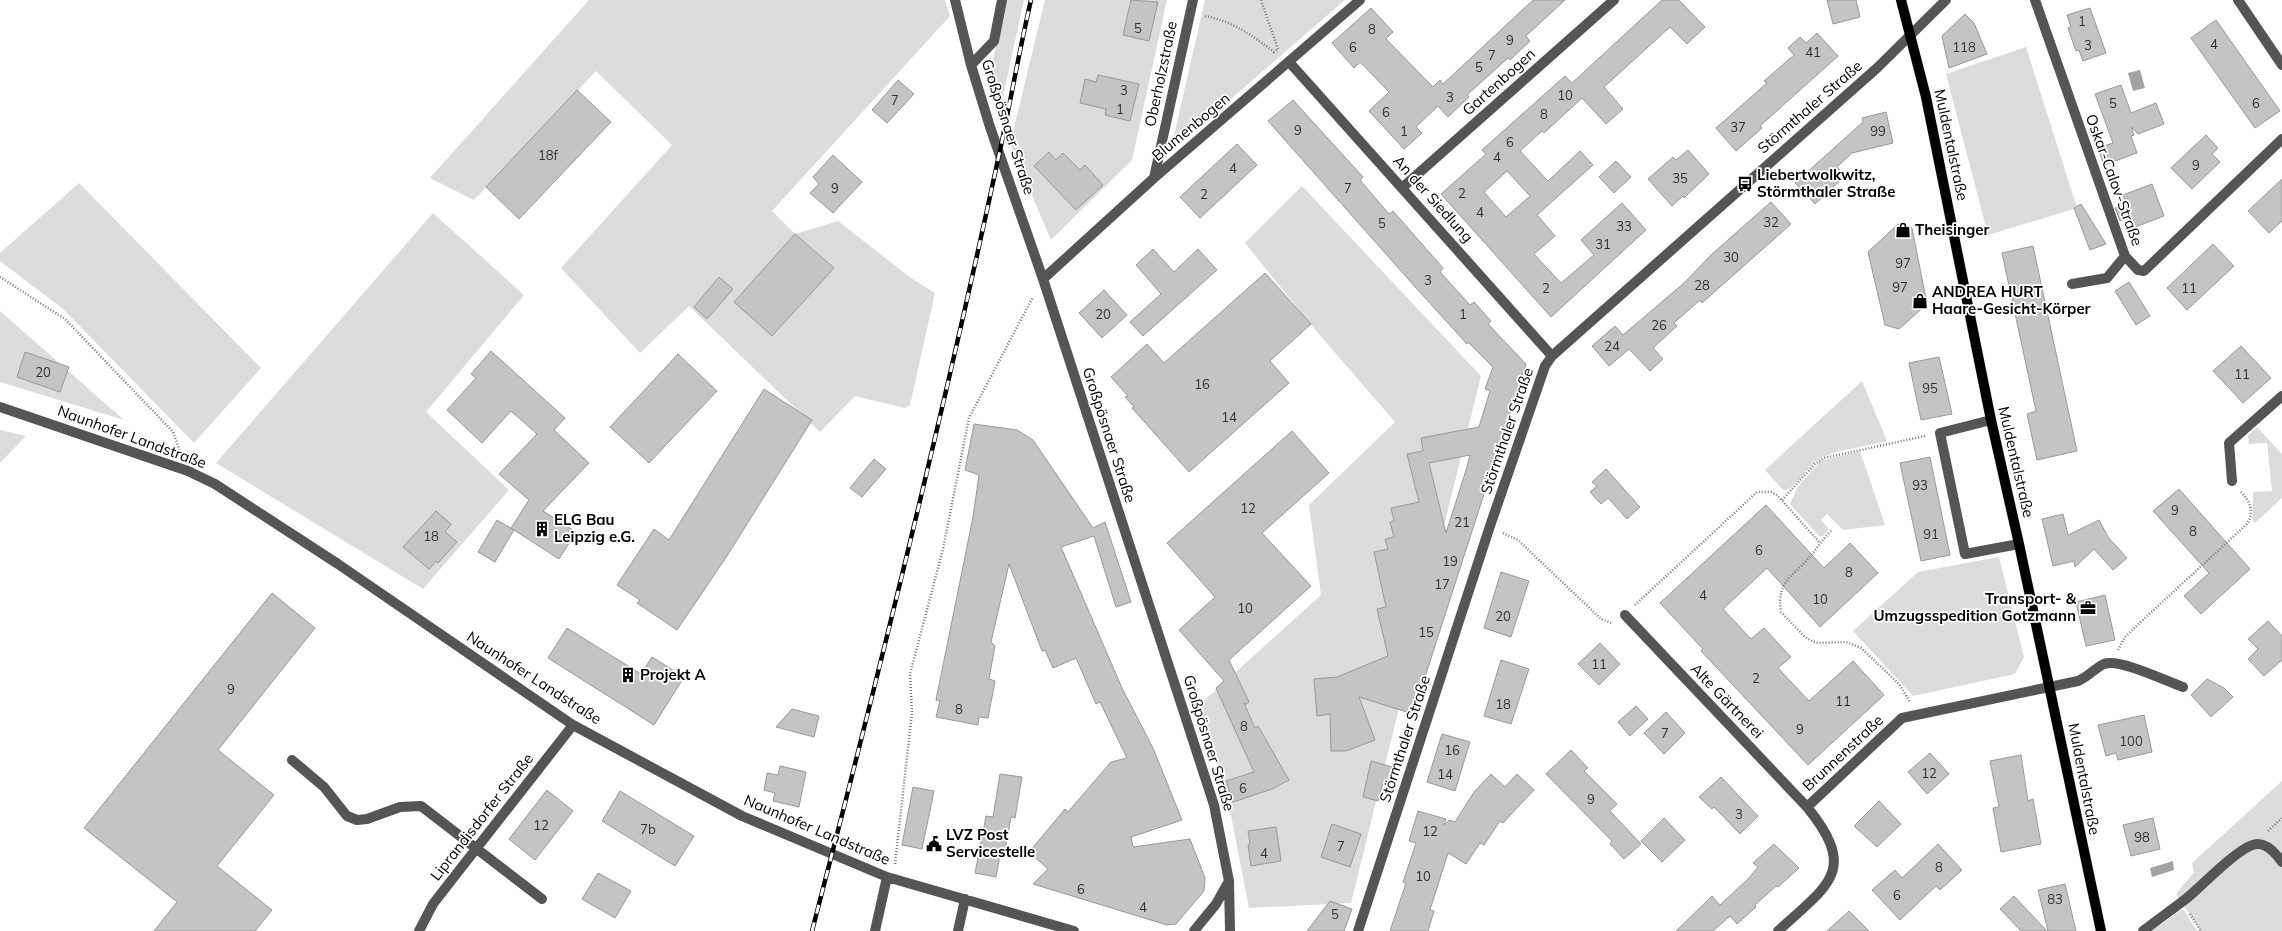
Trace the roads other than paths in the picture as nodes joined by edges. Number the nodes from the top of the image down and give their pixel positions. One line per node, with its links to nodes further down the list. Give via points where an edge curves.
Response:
1 (955, 0): 12 (street, Großpösnaer Straße)
2 (1002, 0): 12 (street, via 994,41)
3 (1193, 0): 15 (street, Oberholzstraße)
4 (1360, 0): 11 (street, Blumenbogen)
5 (1614, 0): 16 (street, Gartenbogen)
6 (1900, 0): 10 (main road, Muldentalstraße)
7 (1946, 0): 10 (street, Störmthaler Straße)
8 (2034, 0): 17 (street, Oskar-Calov-Straße)
9 (2238, 0): 13 (street)
10 (1910, 35): 20 (street, Störmthaler Straße, via 1877,68); 23 (main road, Muldentalstraße, via 1942,174)
11 (1290, 63): 15 (street, Blumenbogen); 16 (street, An der Siedlung)
12 (971, 65): 18 (street, Großpösnaer Straße)
13 (2282, 65)
14 (2282, 139): 17 (street, Oskar-Calov-Straße, via 2144,271 2138,270)
15 (1154, 178): 18 (street, Blumenbogen)
16 (1403, 187): 20 (street, An der Siedlung)
17 (2125, 256): 19 (street, via 2107,278)
18 (1043, 279): 35 (street, Großpösnaer Straße, via 1214,805)
19 (2072, 284)
20 (1552, 356): 44 (street, Störmthaler Straße, via 1541,376 1490,526)
21 (2282, 396): 24 (street, via 2229,443)
22 (0, 407): 29 (street, Naunhofer Landstraße, via 188,471 215,484 338,564)
23 (1990, 420): 25 (main road, Muldentalstraße); 25 (street, via 1940,433 1965,554)
24 (2232, 481)
25 (2019, 544): 27 (main road, Muldentalstraße)
26 (1625, 615): 31 (street, Alte Gärtnerei)
27 (2050, 686): 28 (street, Brunnenstraße, via 2078,681 2088,677 2104,664 2114,663); 31 (street, Brunnenstraße, via 1902,718); 46 (main road, Muldentalstraße)
28 (2183, 687)
29 (573, 725): 32 (street, Liprandisdorfer Straße); 34 (street, Naunhofer Landstraße, via 742,816)
30 (292, 760): 32 (street, via 324,787 347,816 356,820 367,819 400,807 421,806)
31 (1807, 807): 45 (street, Brunnenstraße, via 1824,827 1832,843 1834,872 1827,886)
32 (476, 847): 36 (street); 38 (street, Liprandisdorfer Straße, via 433,904)
33 (2282, 862): 47 (street, via 2266,846 2251,846)
34 (890, 877): 37 (street, Naunhofer Landstraße); 39 (street)
35 (1229, 881): 42 (street, via 1216,904); 43 (street, Großpösnaer Straße)
36 (542, 899)
37 (965, 899): 40 (street); 41 (street, Naunhofer Landstraße)
38 (419, 931)
39 (875, 931)
40 (958, 931)
41 (1074, 931)
42 (1194, 931)
43 (1230, 931)
44 (1358, 931)
45 (1778, 931)
46 (2101, 931)
47 (2143, 931)

